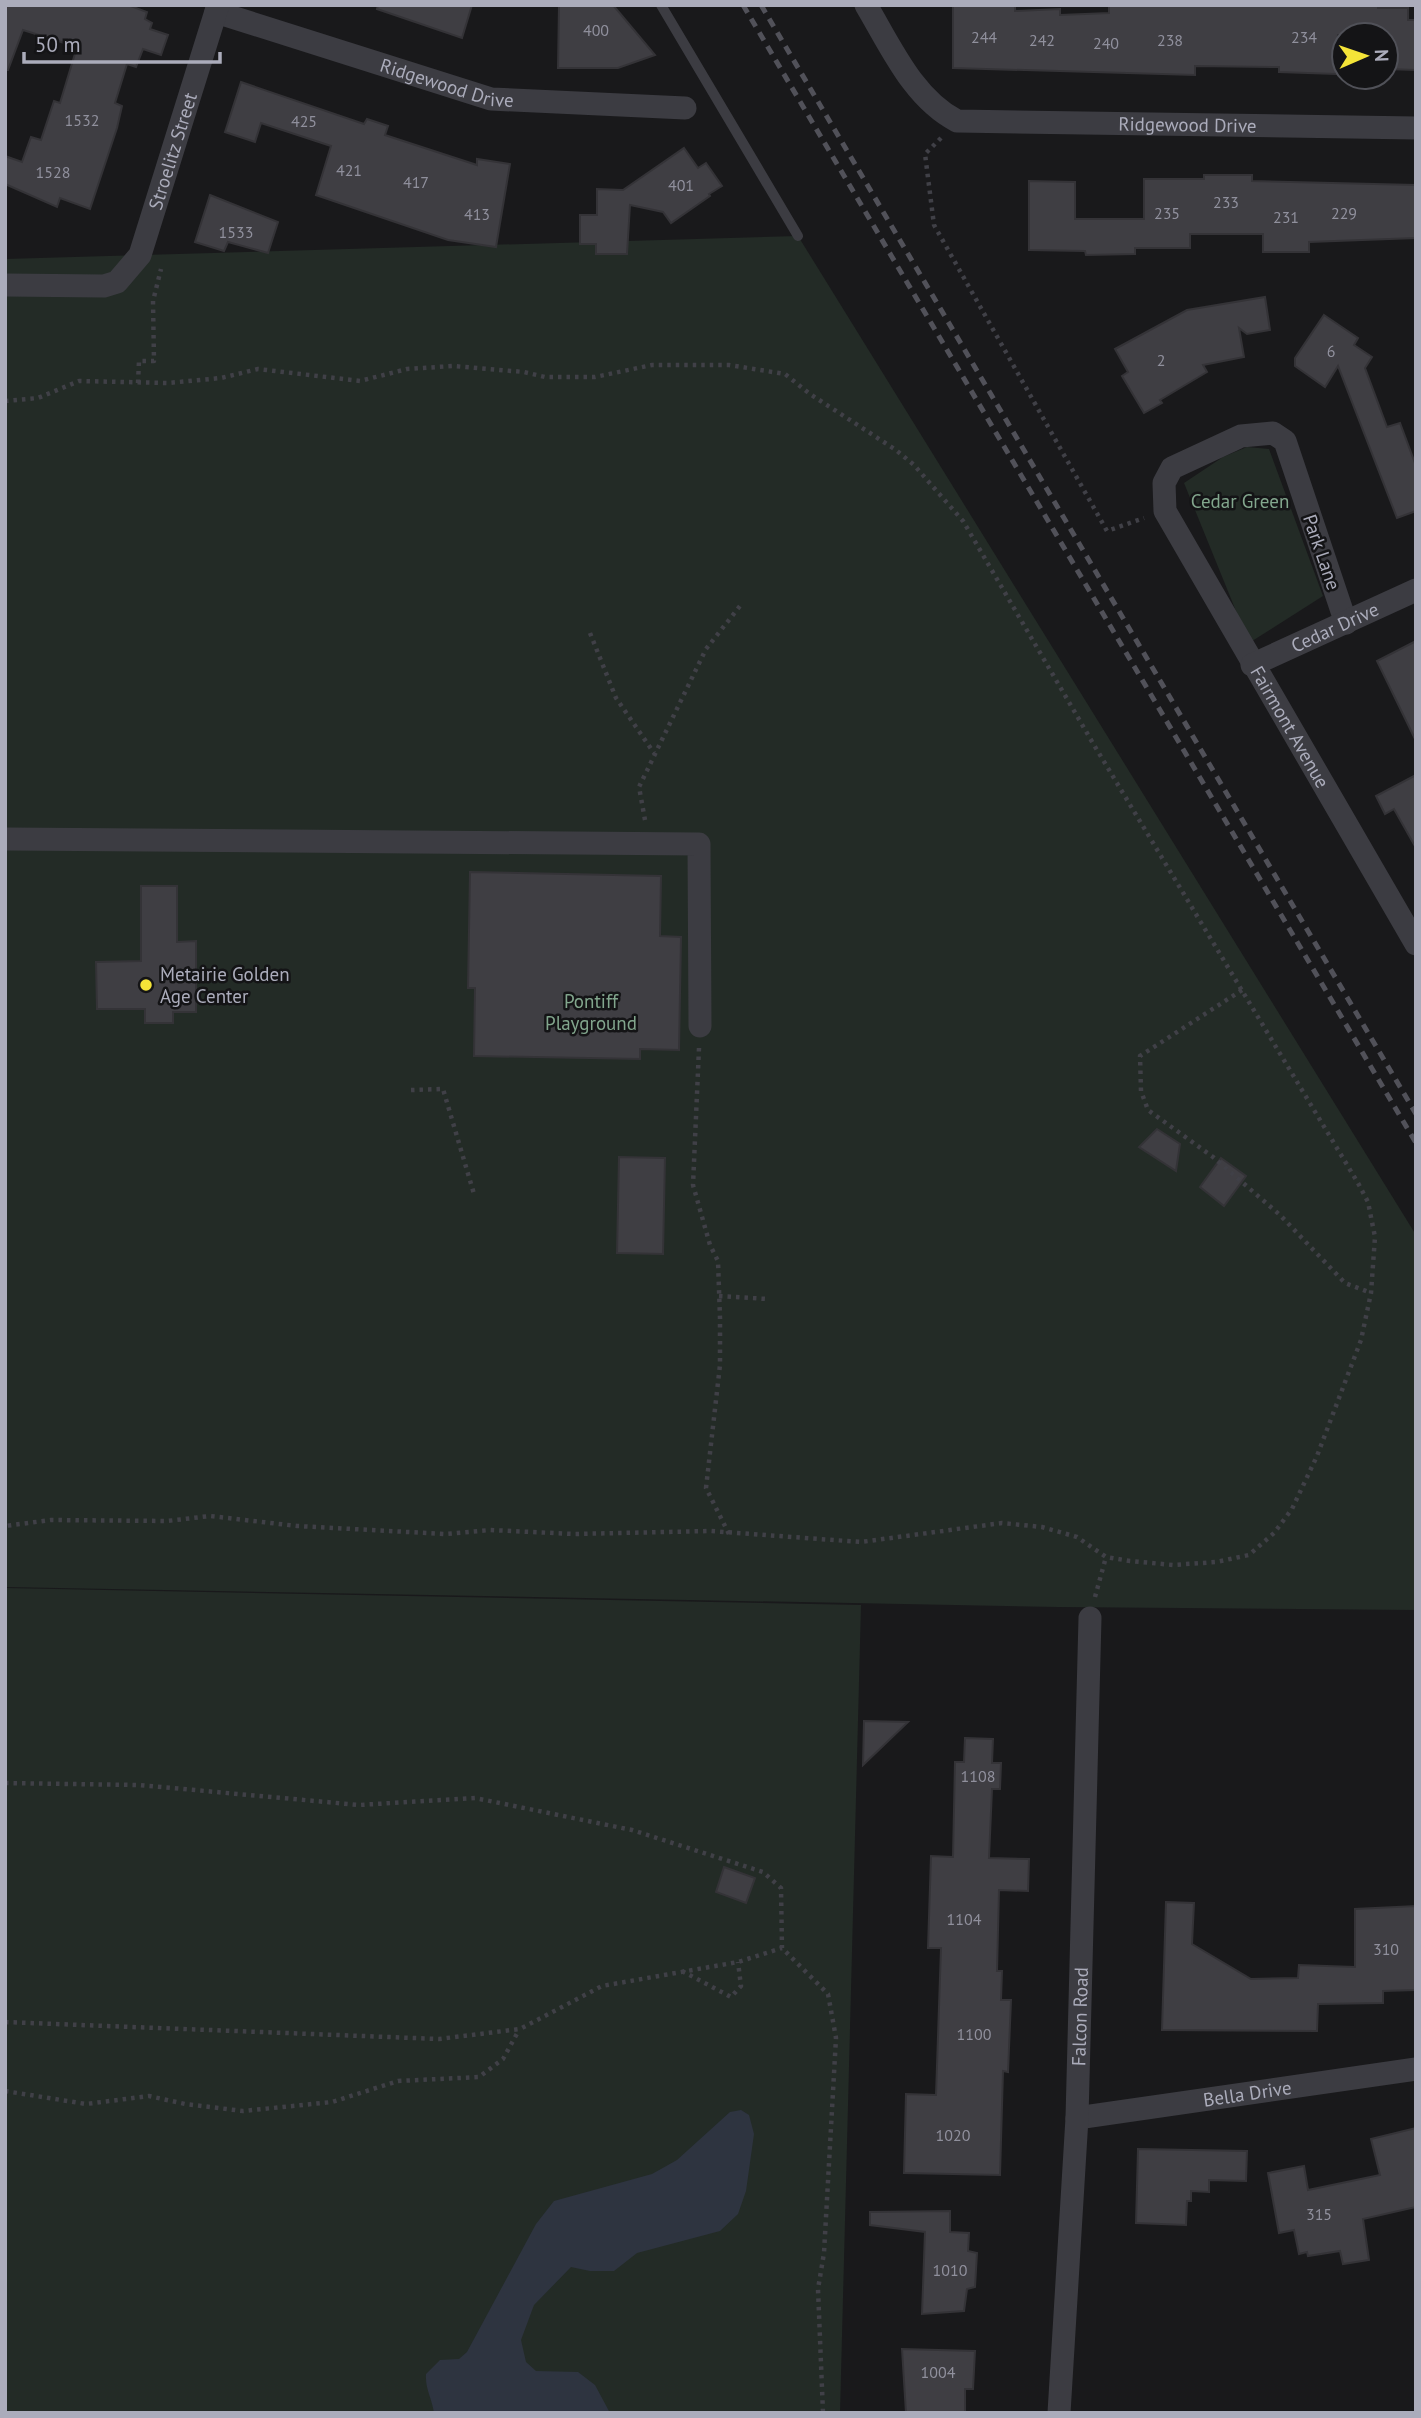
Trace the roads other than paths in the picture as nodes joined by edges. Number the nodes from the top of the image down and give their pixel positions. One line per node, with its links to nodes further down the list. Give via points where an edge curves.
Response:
1 (661, 5): 6 (lane)
2 (866, 5): 5 (street, Ridgewood Drive, via 915,85 939,112 957,121)
3 (217, 9): 4 (street, Ridgewood Drive, via 491,99); 7 (street, Stroelitz Street, via 140,255 117,282 104,286)
4 (685, 108)
5 (1416, 128)
6 (798, 236)
7 (5, 285)
8 (1164, 510): 10 (street, Park Lane, via 1164,483 1172,468 1241,436 1273,433 1284,441); 11 (street, Fairmont Avenue)
9 (1416, 590): 10 (street, Cedar Drive)
10 (1346, 622): 11 (street, Cedar Drive)
11 (1252, 666): 13 (street, Fairmont Avenue)
12 (5, 839): 14 (street, via 699,844)
13 (1416, 944)
14 (700, 1026)
15 (1090, 1618): 17 (street, Falcon Road)
16 (1416, 2069): 17 (street, Bella Drive)
17 (1077, 2118): 18 (street, Falcon Road)
18 (1059, 2413)

